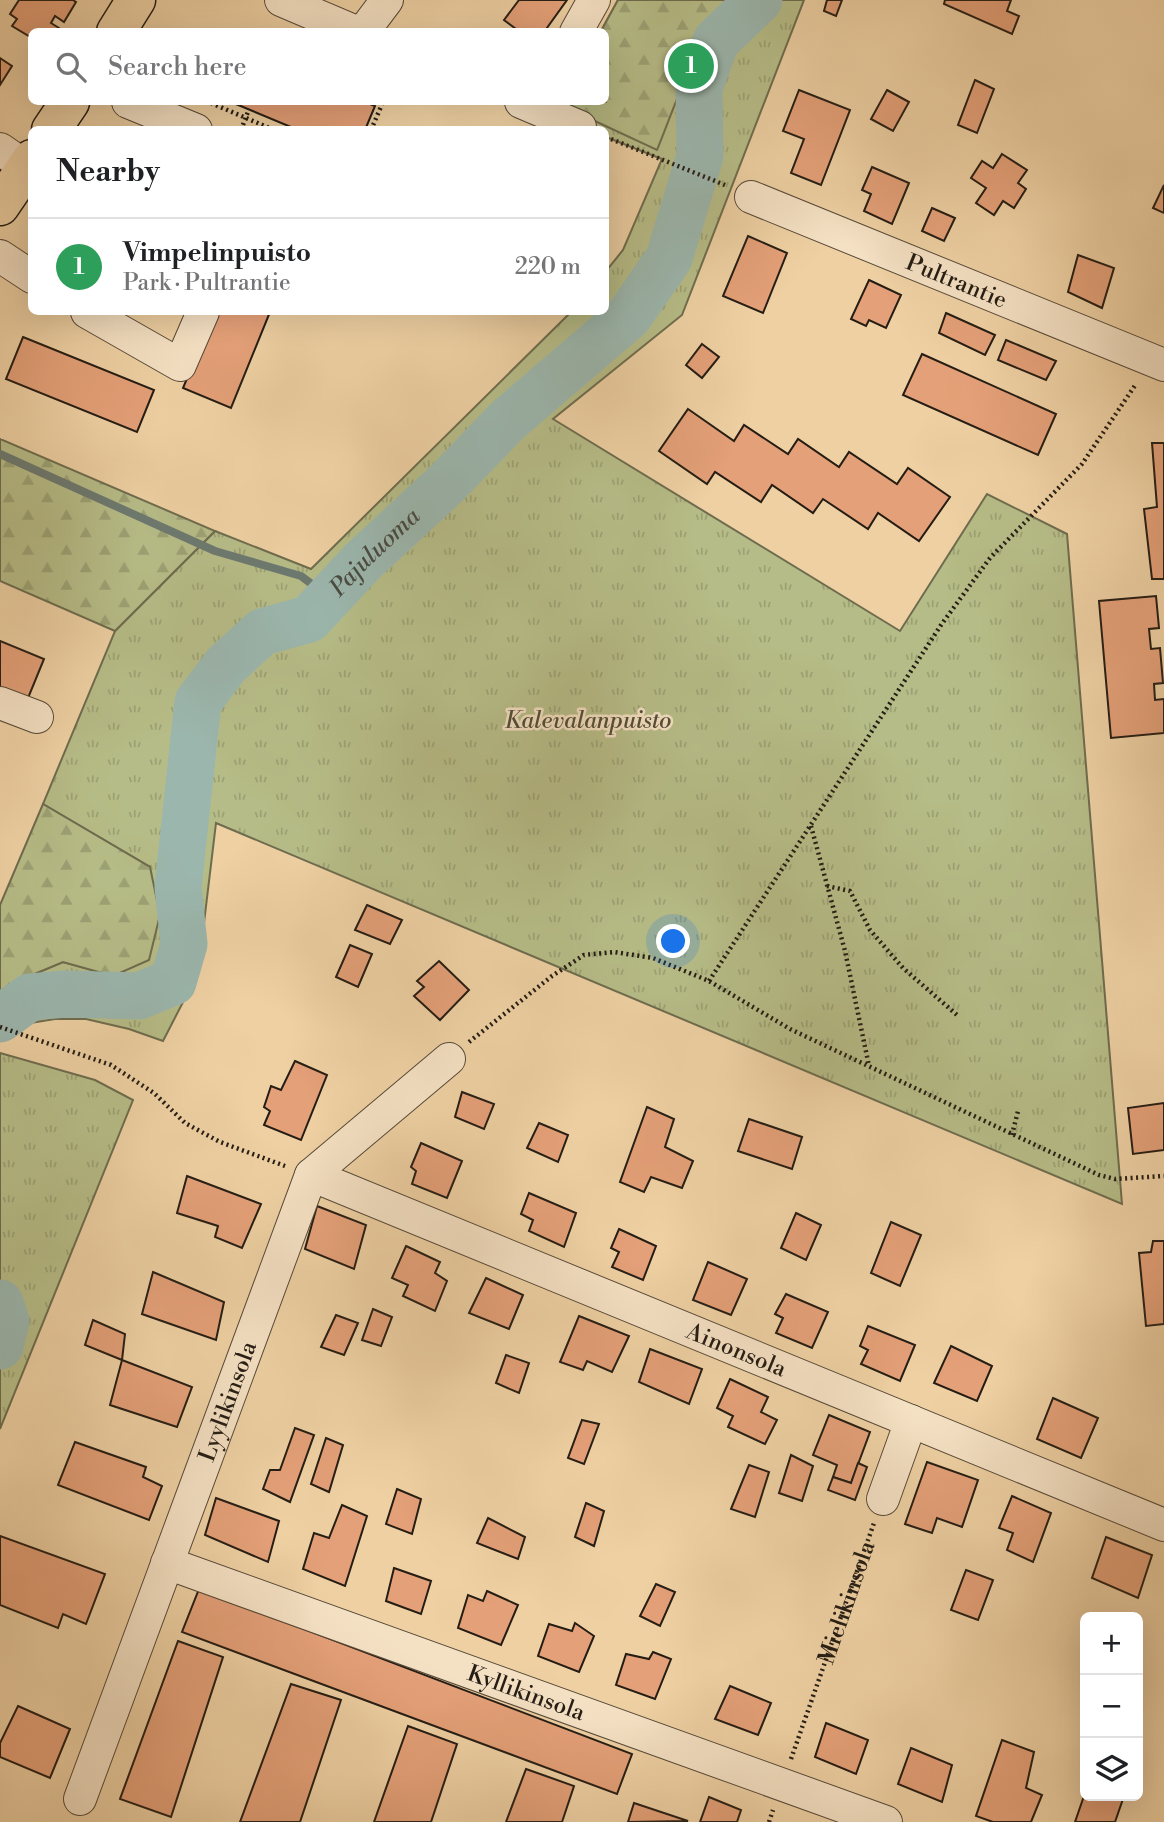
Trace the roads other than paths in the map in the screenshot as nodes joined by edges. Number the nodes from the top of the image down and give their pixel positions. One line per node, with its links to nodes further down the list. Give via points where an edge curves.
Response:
1 (136, 0): 5 (main road)
2 (281, 0): 6 (street)
3 (387, 0): 7 (street)
4 (594, 0): 8 (street)
5 (118, 28)
6 (347, 28)
7 (366, 28)
8 (578, 28)
9 (68, 105): 12 (main road)
10 (135, 105): 13 (street)
11 (533, 105): 14 (street)
12 (54, 126)
13 (186, 126)
14 (580, 126)
15 (19, 158): 17 (main road)
16 (751, 197): 22 (street, Pultrantie)
17 (0, 206)
18 (0, 256): 19 (street)
19 (28, 274)
20 (93, 315): 21 (street, via 180,365)
21 (202, 315)
22 (1158, 363)
23 (0, 702): 24 (street)
24 (37, 717)
25 (449, 1059): 26 (street, Lyylikinsola)
26 (311, 1175): 27 (street, Ainonsola); 30 (street, Lyylikinsola)
27 (911, 1421): 28 (street); 29 (street, Ainonsola)
28 (883, 1499)
29 (1164, 1525)
30 (167, 1563): 31 (street, Lyylikinsola); 32 (street, Kyllikinsola)
31 (80, 1799)
32 (886, 1822)

